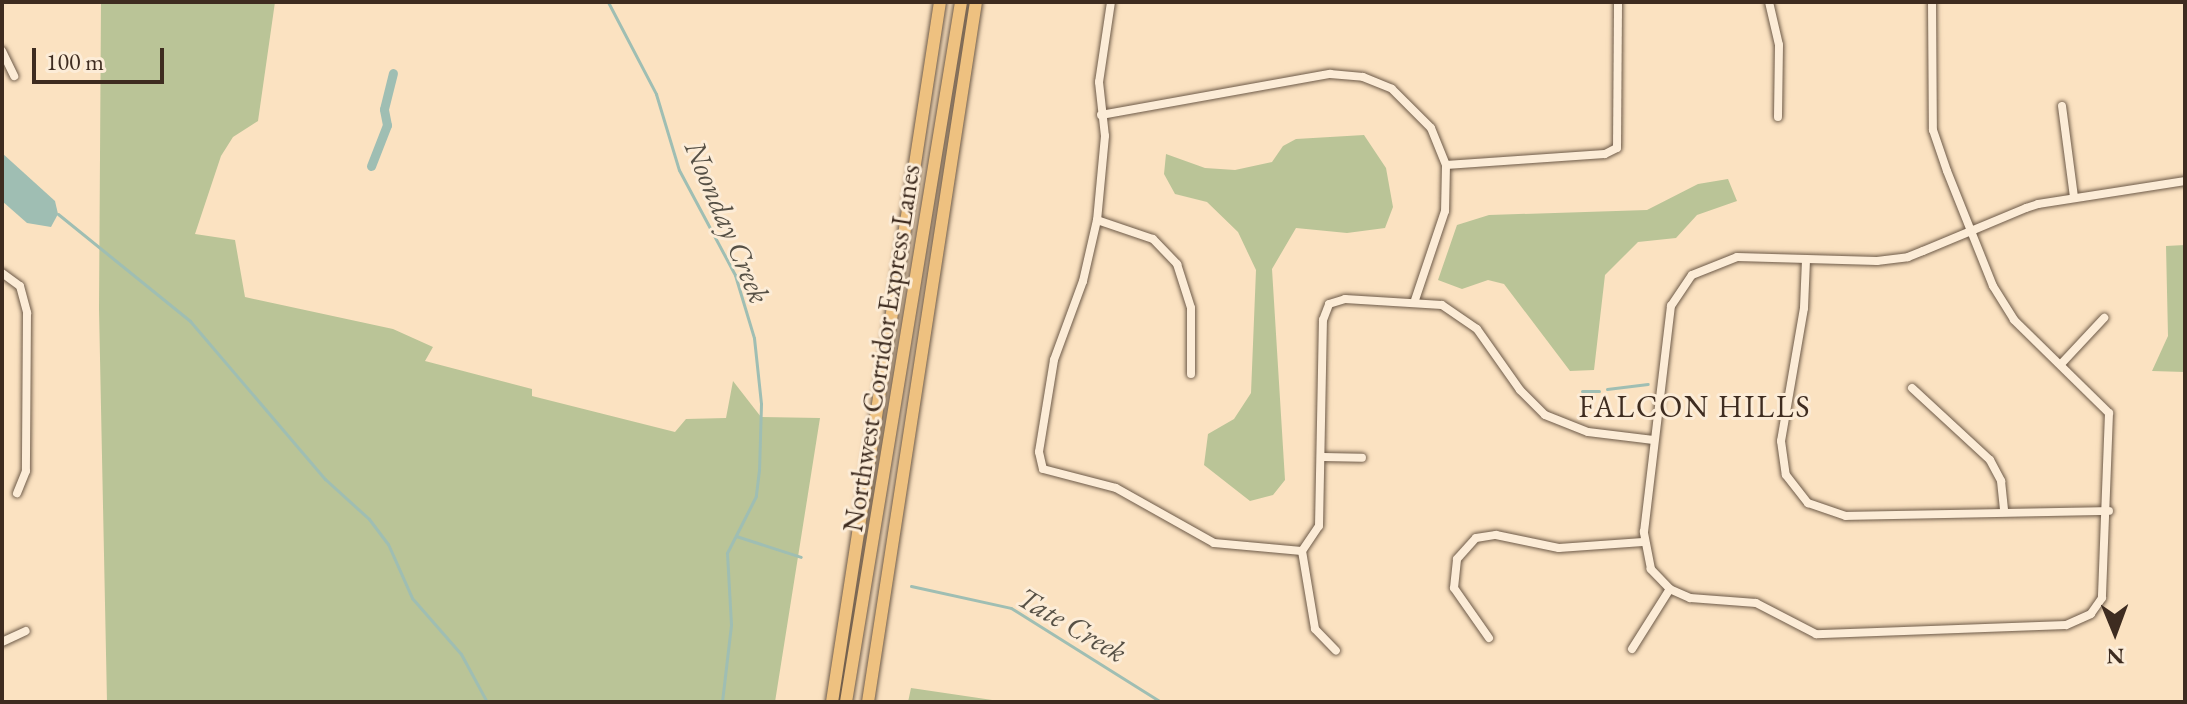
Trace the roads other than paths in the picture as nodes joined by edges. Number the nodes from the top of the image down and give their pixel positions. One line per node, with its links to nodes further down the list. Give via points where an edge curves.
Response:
1 (940, 2): 43 (highway)
2 (961, 2): 44 (highway, Northwest Corridor Express Lanes)
3 (976, 2): 45 (highway)
4 (1111, 2): 11 (street, via 1100,67)
5 (1618, 2): 13 (street, via 1620,152)
6 (1769, 2): 12 (street, via 1779,39)
7 (1932, 2): 17 (street, via 1931,121)
8 (2, 51): 9 (street)
9 (14, 76)
10 (2062, 106): 15 (street)
11 (1101, 115): 13 (street, via 1348,74 1377,82 1412,105 1431,128); 16 (street, via 1105,160)
12 (1778, 117)
13 (1446, 165): 21 (street, via 1445,211)
14 (2185, 181): 15 (street)
15 (2074, 197): 17 (street, via 2026,208)
16 (1097, 220): 25 (street, via 1153,239 1177,264 1191,308); 30 (street, via 1083,281 1057,348)
17 (1971, 231): 18 (street, via 1891,260); 24 (street, via 1999,301)
18 (1806, 260): 27 (street, via 1737,257 1706,267 1683,283 1671,306); 33 (street, via 1804,308 1781,428 1784,465 1795,489 1824,512 1846,516)
19 (2, 273): 32 (street, via 24,293 27,313 26,471)
20 (1321, 296): 22 (street)
21 (1415, 300): 22 (street, via 1345,299); 27 (street, via 1442,305 1468,320 1545,415 1588,432)
22 (1329, 304): 28 (street, via 1323,320)
23 (2104, 318): 24 (street)
24 (2062, 363): 34 (street, via 2109,413)
25 (1191, 374)
26 (1912, 388): 33 (street, via 1990,460 2001,481)
27 (1654, 440): 35 (street)
28 (1323, 457): 29 (street); 36 (street, via 1317,532)
29 (1362, 458)
30 (1041, 466): 31 (street); 36 (street, via 1116,488 1214,543)
31 (1033, 474)
32 (17, 493)
33 (2004, 510): 34 (street)
34 (2109, 511): 37 (street, via 2105,591 2091,614 2075,623 1816,634 1756,603 1690,598)
35 (1643, 542): 37 (street, via 1651,569); 39 (street, via 1559,548 1496,535 1476,538 1457,559 1454,588)
36 (1302, 551): 42 (street, via 1315,629)
37 (1670, 589): 41 (street)
38 (26, 631): 40 (street)
39 (1489, 638)
40 (2, 642)
41 (1632, 649)
42 (1336, 651)
43 (832, 702)
44 (846, 702)
45 (868, 702)

